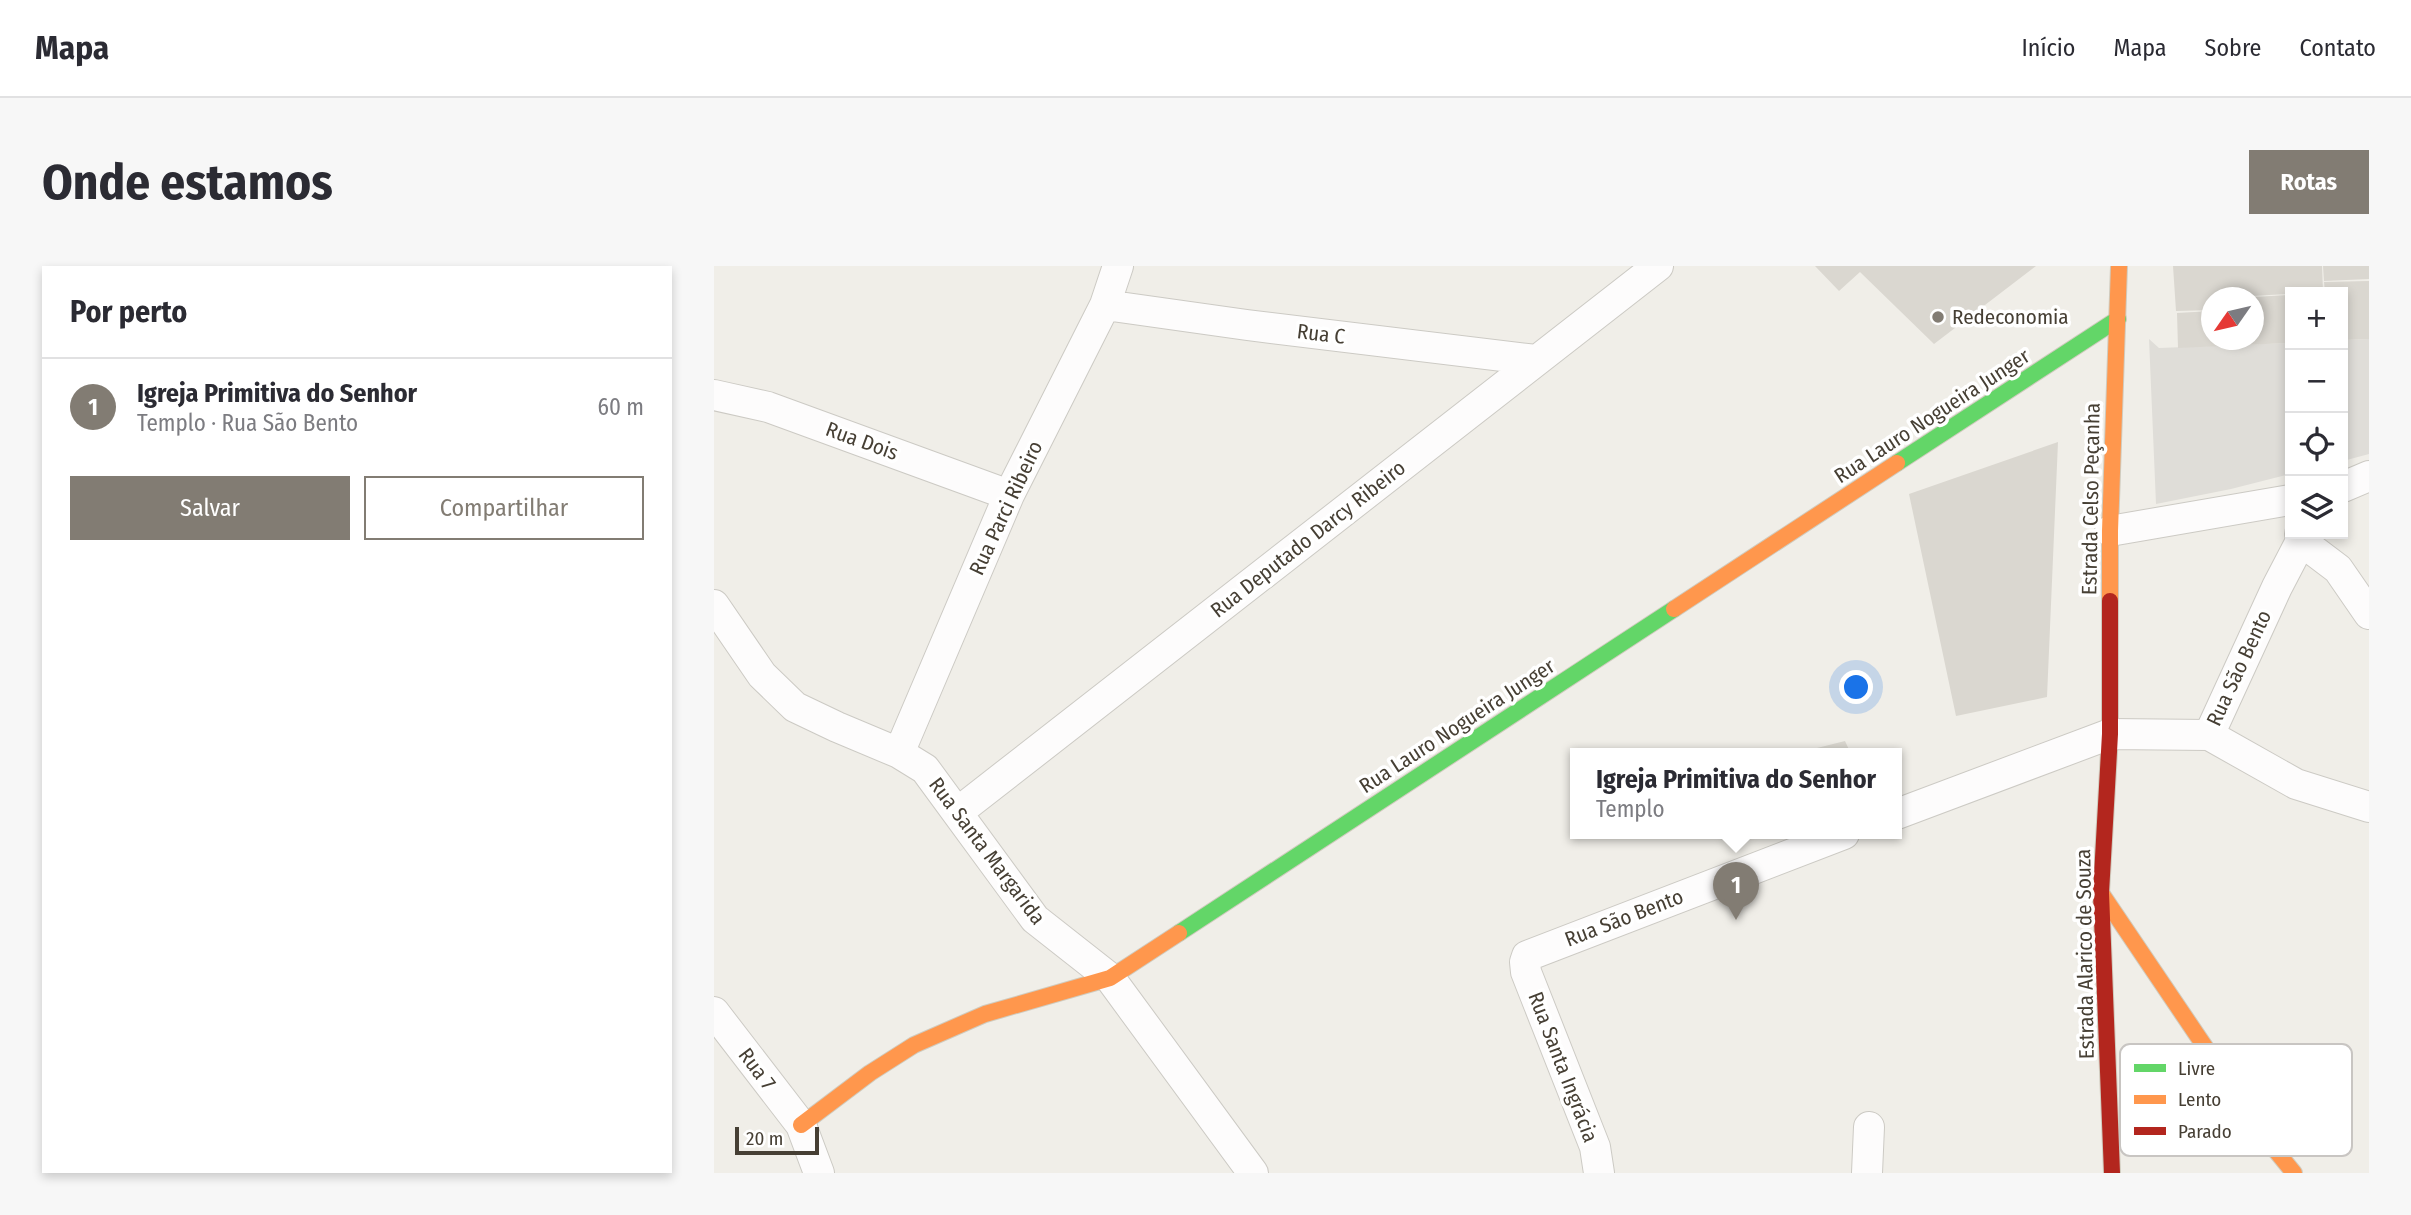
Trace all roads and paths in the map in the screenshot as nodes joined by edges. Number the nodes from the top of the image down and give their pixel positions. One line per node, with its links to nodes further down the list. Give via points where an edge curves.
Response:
1 (1118, 266): 4 (street, Rua Parci Ribeiro)
2 (1658, 266): 6 (street, Rua Deputado Darcy Ribeiro)
3 (2118, 267): 5 (street, Estrada Celso Peçanha)
4 (1105, 305): 6 (street, Rua C); 10 (street, Rua Parci Ribeiro)
5 (2118, 319): 12 (street, Estrada Celso Peçanha); 26 (street, Rua Lauro Nogueira Junger)
6 (1536, 360): 21 (street, Rua Deputado Darcy Ribeiro)
7 (714, 395): 10 (street, Rua Dois, via 768,407)
8 (2369, 476): 9 (street)
9 (2348, 485)
10 (1009, 495): 19 (street, Rua Parci Ribeiro)
11 (2285, 501): 12 (street)
12 (2110, 531): 17 (street, Estrada Celso Peçanha)
13 (2299, 539): 18 (street, Rua São Bento)
14 (2302, 539): 16 (street, via 2338,569)
15 (714, 605): 19 (street, Rua Santa Margarida, via 762,675 795,706)
16 (2369, 614)
17 (2110, 733): 18 (street, Rua São Bento); 22 (street, Rua São Bento); 24 (street, Estrada Alarico de Souza)
18 (2208, 735): 20 (street, via 2297,783)
19 (899, 753): 21 (street, Rua Santa Margarida, via 925,769)
20 (2369, 807)
21 (958, 812): 26 (street, Rua Santa Margarida, via 1035,919)
22 (1902, 812)
23 (1831, 839): 25 (street, Rua São Bento, via 1534,952)
24 (2101, 893): 28 (street); 36 (street, Estrada Alarico de Souza)
25 (1525, 962): 34 (street, Rua Santa Ingrácia, via 1595,1147)
26 (1110, 978): 29 (street, Rua Lauro Nogueira Junger, via 984,1013 914,1045); 32 (street, Rua Santa Margarida)
27 (714, 1012): 29 (street, Rua 7)
28 (2203, 1044)
29 (801, 1125): 33 (street, Rua 7)
30 (1869, 1127): 35 (street)
31 (2280, 1156): 37 (street)
32 (1248, 1171)
33 (819, 1173)
34 (1599, 1173)
35 (1867, 1173)
36 (2112, 1173)
37 (2294, 1173)

